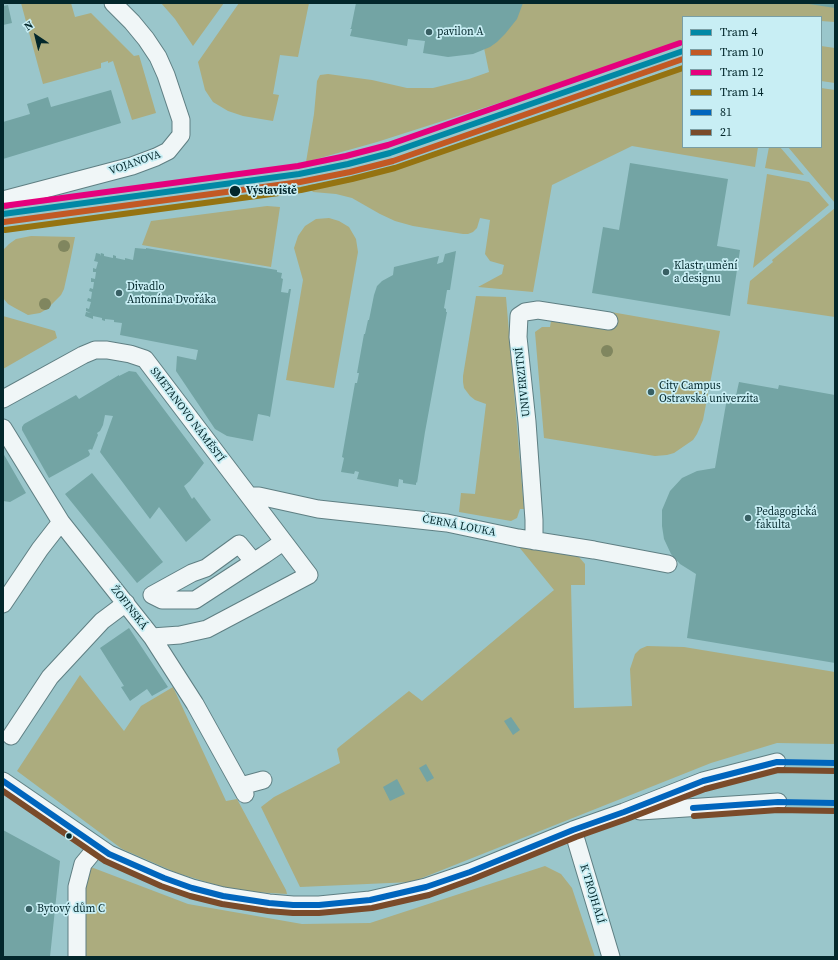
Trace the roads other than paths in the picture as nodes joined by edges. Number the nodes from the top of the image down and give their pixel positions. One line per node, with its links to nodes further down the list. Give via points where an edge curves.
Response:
1 (113, 3): 2 (street, VOJANOVA, via 132,22 158,57 181,120 181,135 168,152 132,166)
2 (3, 200)
3 (609, 321): 8 (street, UNIVERZITNÍ, via 538,310 525,312 519,316 518,337 530,459)
4 (3, 399): 6 (street, SMETANOVO NÁMĚSTÍ, via 88,352 108,350 139,356 145,359)
5 (3, 428): 7 (street, ŽOFINSKÁ)
6 (248, 496): 8 (street, ČERNÁ LOUKA, via 259,496 318,509 447,522); 9 (street, SMETANOVO NÁMĚSTÍ)
7 (60, 522): 12 (street, ŽOFINSKÁ); 13 (street)
8 (534, 541): 11 (street, ČERNÁ LOUKA)
9 (283, 542): 10 (street); 14 (street, SMETANOVO NÁMĚSTÍ, via 309,575 207,629 180,635)
10 (253, 561): 10 (street, via 194,600 162,600 152,595 206,568 239,544)
11 (668, 564)
12 (126, 603): 14 (street, ŽOFINSKÁ); 15 (street, via 102,620 56,669)
13 (3, 604)
14 (152, 637): 17 (street, ŽOFINSKÁ, via 196,704 243,790)
15 (11, 736)
16 (777, 762): 20 (street, via 703,781)
17 (263, 780)
18 (3, 781): 22 (street)
19 (778, 802): 20 (street)
20 (624, 812): 21 (street)
21 (573, 830): 22 (street, via 426,887 370,900 319,905 269,903 192,888); 24 (street, K TROJHALÍ)
22 (97, 847): 23 (street, via 83,864 77,887)
23 (76, 957)
24 (611, 957)

